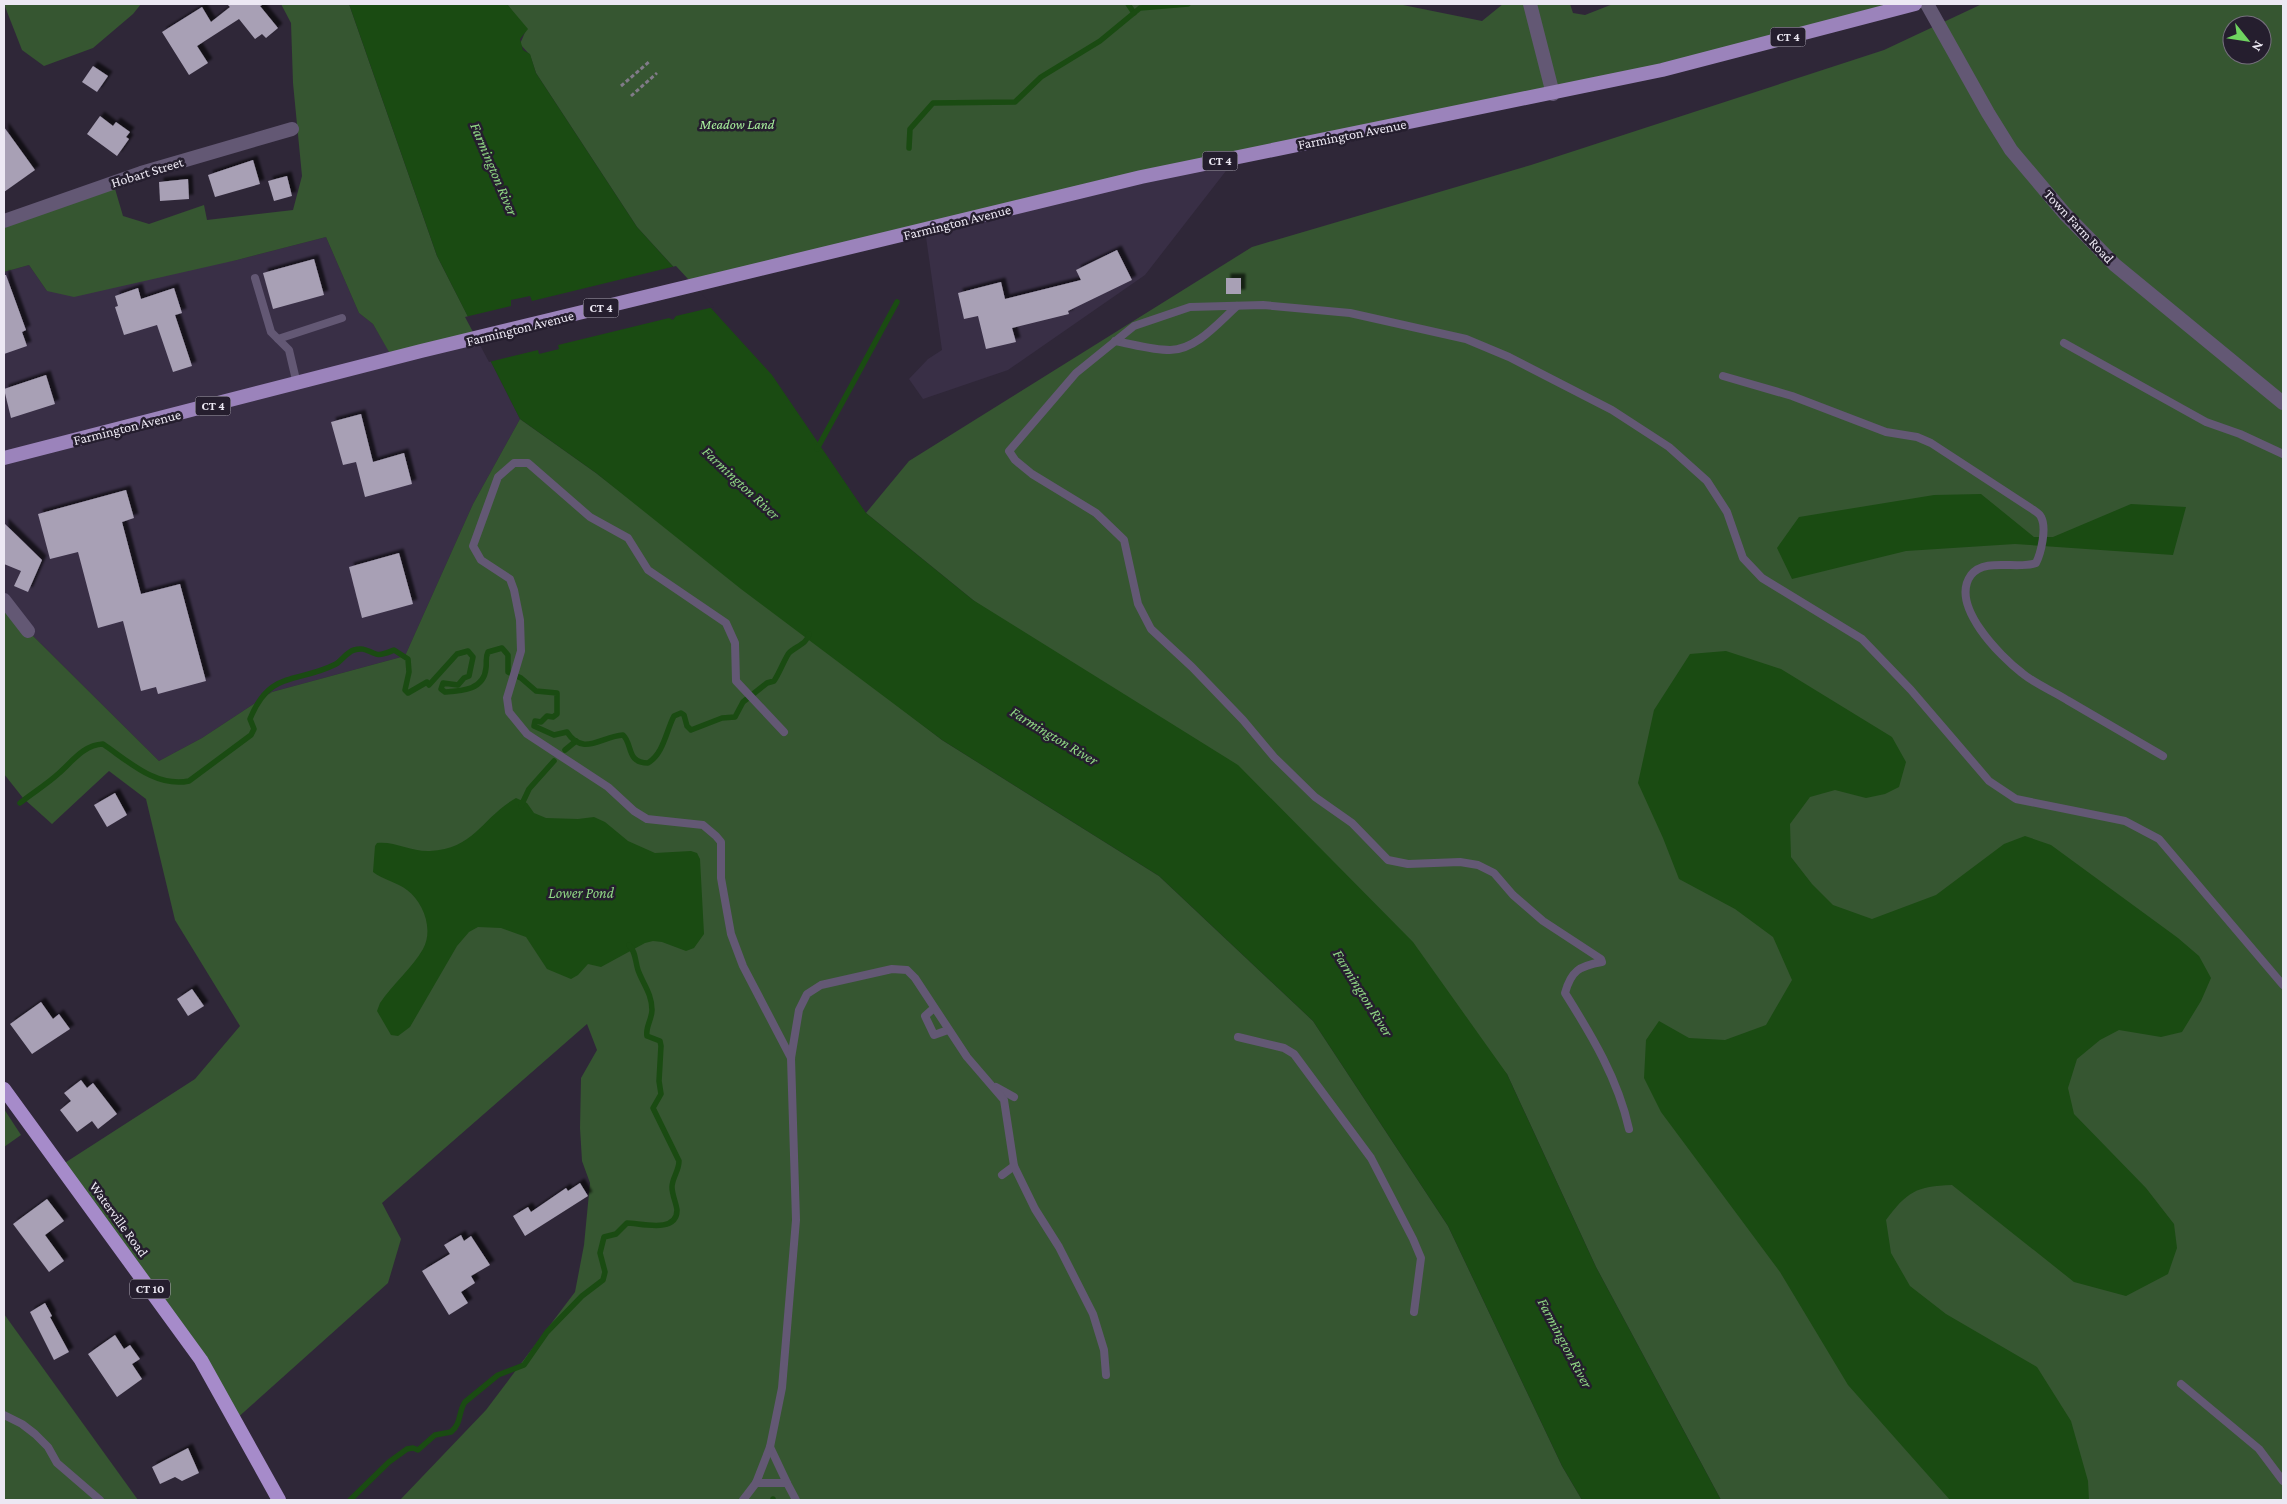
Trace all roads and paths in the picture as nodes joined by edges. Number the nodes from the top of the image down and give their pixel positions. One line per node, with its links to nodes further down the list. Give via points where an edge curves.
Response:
1 (1530, 4): 7 (street)
2 (1915, 4): 7 (main road, Farmington Avenue / CT 4, via 1662,70)
3 (1927, 4): 19 (street, Town Farm Road, via 2011,150 2065,214 2115,265)
4 (650, 61): 6 (path)
5 (657, 73): 8 (path)
6 (621, 86)
7 (1554, 94): 18 (main road, Farmington Avenue / CT 4, via 1141,177 421,351)
8 (631, 96)
9 (292, 128): 10 (street, Hobart Street, via 141,173)
10 (4, 221)
11 (255, 278): 14 (lane, via 271,332)
12 (1237, 306): 15 (lane, via 1190,307 1134,326); 15 (lane, via 1189,346 1170,350); 26 (lane, via 1263,305 1350,313 1466,339 1509,357 1612,410 1669,447 1707,481 1726,512 1743,558 1762,578 1862,639 1911,690 1989,781 2016,799 2125,821 2159,839)
13 (342, 318): 14 (lane)
14 (278, 339): 18 (lane, via 289,350)
15 (1115, 341): 36 (lane, via 1076,373 1009,451 1032,474 1096,513 1124,540 1138,604 1151,630 1243,720 1274,758 1315,797 1352,822 1388,860 1408,864 1460,862 1478,865 1494,873 1543,921 1601,959 1602,962 1586,965 1570,976 1564,993 1613,1077)
16 (2064, 344): 20 (lane, via 2206,422)
17 (1723, 376): 25 (lane, via 1792,396 1886,432 1917,437 1931,443 2032,509 2042,518 2043,532 2036,563 2028,567 1982,567 1972,575 1967,586 1968,603 1978,627 2022,674)
18 (297, 384): 21 (main road, Farmington Avenue / CT 4)
19 (2283, 403)
20 (2283, 454)
21 (4, 457)
22 (4, 600): 23 (street)
23 (28, 631)
24 (784, 732): 32 (lane, via 736,680 735,643 726,623 648,570 628,538 590,517 528,463 514,463 498,477 473,546 481,560 510,579 514,590 520,620 521,651 506,698 509,712 527,734 608,787 647,819 703,825 721,842 721,878 731,934 743,966)
25 (2163, 756)
26 (2283, 984)
27 (934, 1008): 28 (lane); 29 (lane, via 924,1016); 32 (lane, via 907,970 892,969 821,986 807,994 798,1010)
28 (941, 1019): 29 (lane); 30 (lane)
29 (929, 1026): 30 (lane, via 934,1035)
30 (948, 1030): 33 (lane)
31 (1238, 1037): 39 (lane, via 1284,1048 1294,1054 1371,1158 1421,1258)
32 (791, 1058): 43 (lane, via 796,1220 782,1388)
33 (994, 1086): 35 (lane); 37 (lane, via 1004,1100)
34 (4, 1089): 48 (highway, Waterville Road / CT 10, via 201,1360)
35 (1014, 1097)
36 (1629, 1129)
37 (1014, 1166): 38 (lane); 40 (lane, via 1094,1314 1104,1350)
38 (1002, 1175)
39 (1414, 1312)
40 (1106, 1375)
41 (2181, 1384): 44 (lane, via 2259,1449)
42 (6, 1417): 47 (lane, via 35,1434 57,1463)
43 (770, 1447): 45 (lane); 46 (lane)
44 (2283, 1481)
45 (756, 1483): 46 (lane); 49 (lane)
46 (787, 1483): 50 (lane)
47 (100, 1500)
48 (279, 1500)
49 (743, 1500)
50 (796, 1500)

